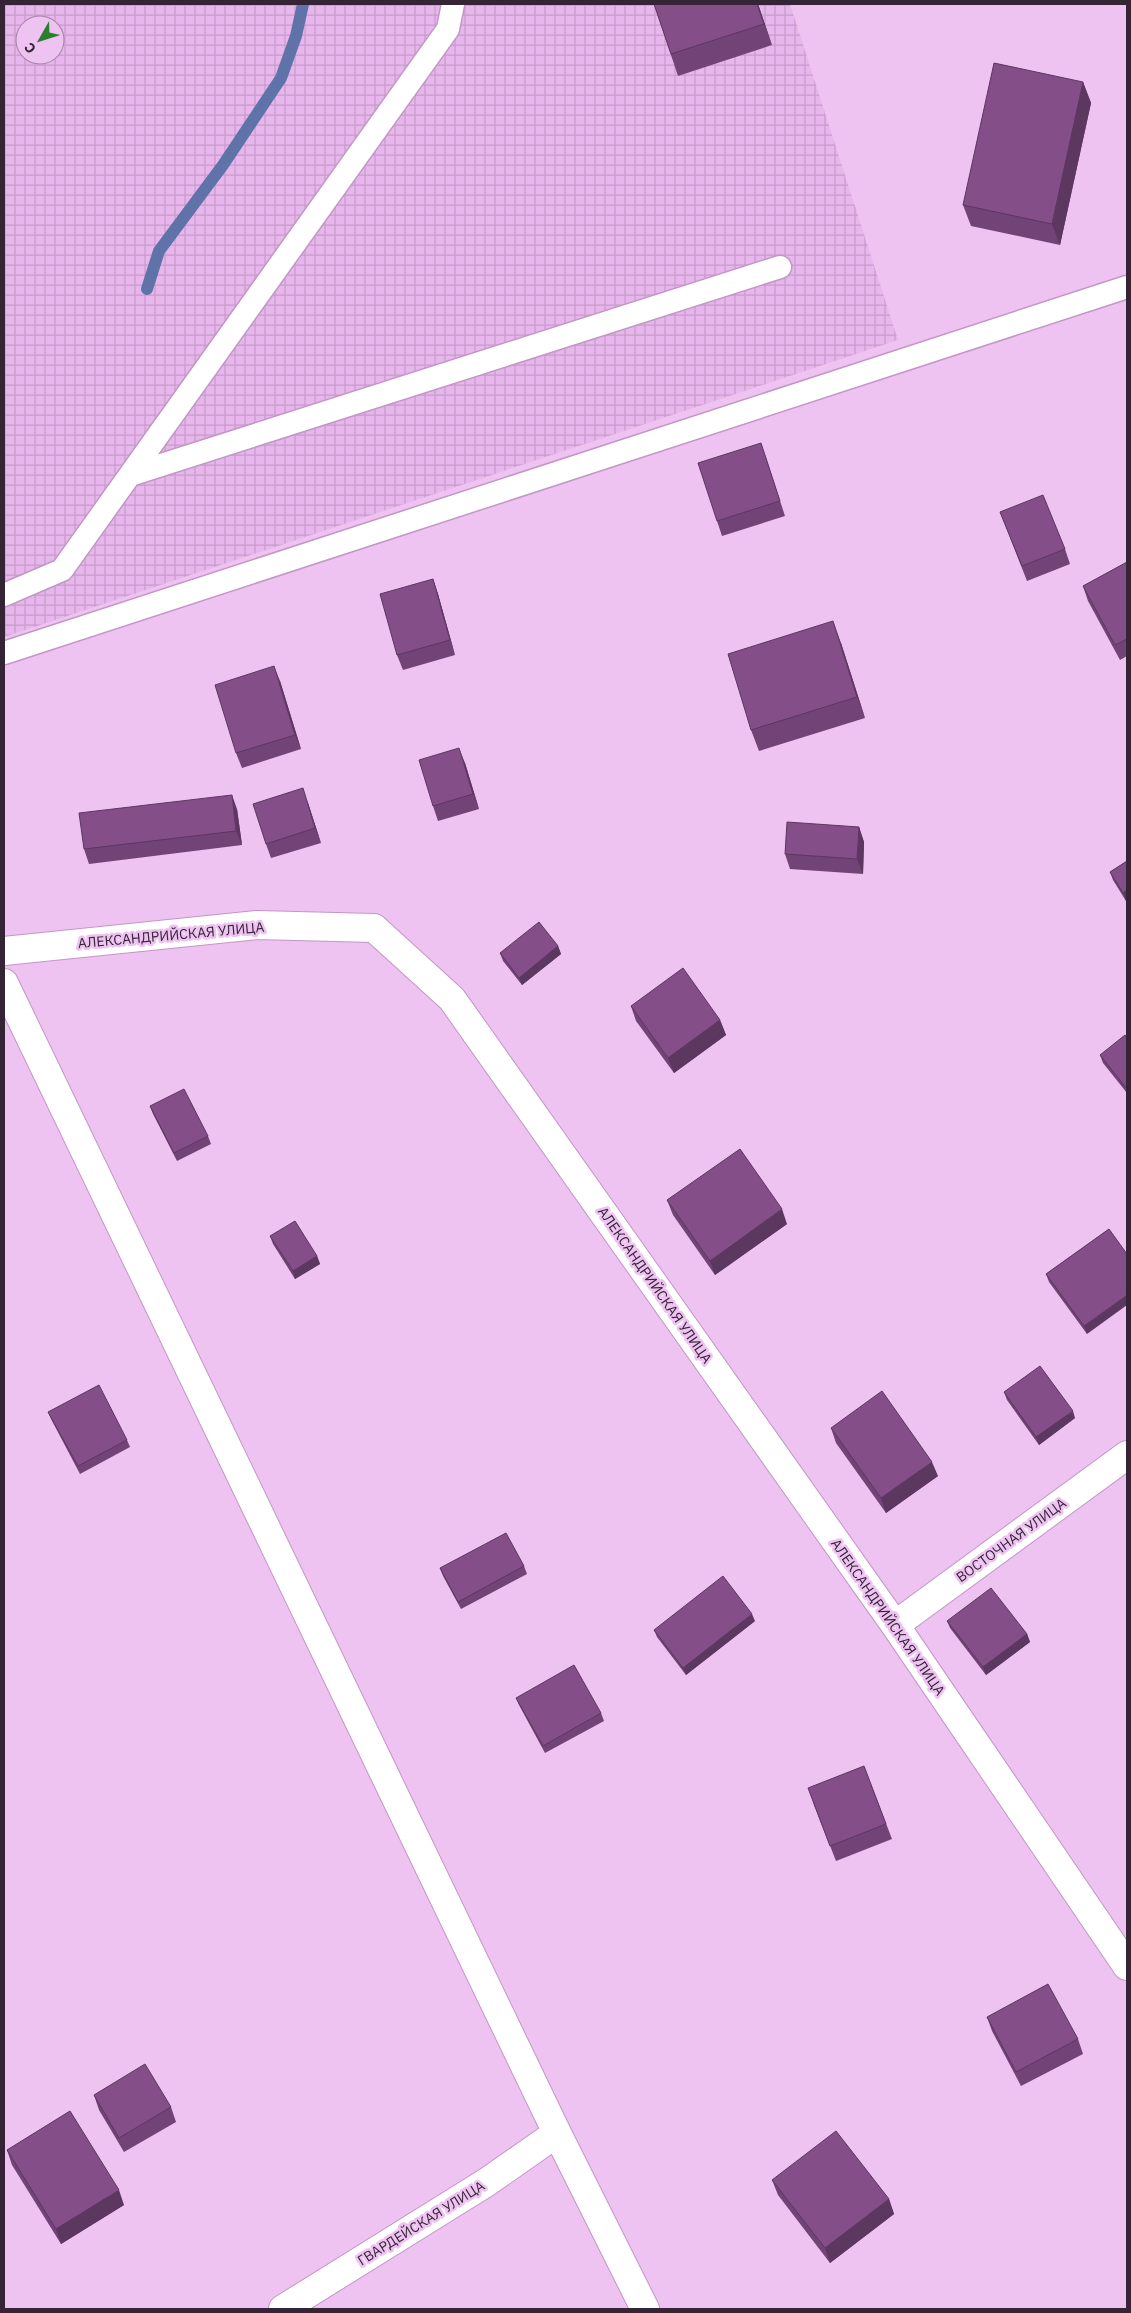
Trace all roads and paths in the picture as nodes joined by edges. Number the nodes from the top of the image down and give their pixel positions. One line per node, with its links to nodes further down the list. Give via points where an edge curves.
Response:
1 (452, 4): 4 (lane, via 448,29)
2 (780, 267): 4 (lane)
3 (1127, 286): 6 (lane)
4 (130, 475): 5 (lane, via 62,570)
5 (4, 595)
6 (4, 653)
7 (4, 952): 10 (street, АЛЕКСАНДРИЙСКАЯ УЛИЦА, via 257,925 374,928 452,999)
8 (4, 983): 12 (street)
9 (1127, 1455): 10 (street, ВОСТОЧНАЯ УЛИЦА)
10 (895, 1626): 11 (street, АЛЕКСАНДРИЙСКАЯ УЛИЦА)
11 (1127, 1966)
12 (557, 2133): 13 (street, ГВАРДЕЙСКАЯ УЛИЦА, via 486,2182); 14 (street)
13 (283, 2309)
14 (645, 2309)

